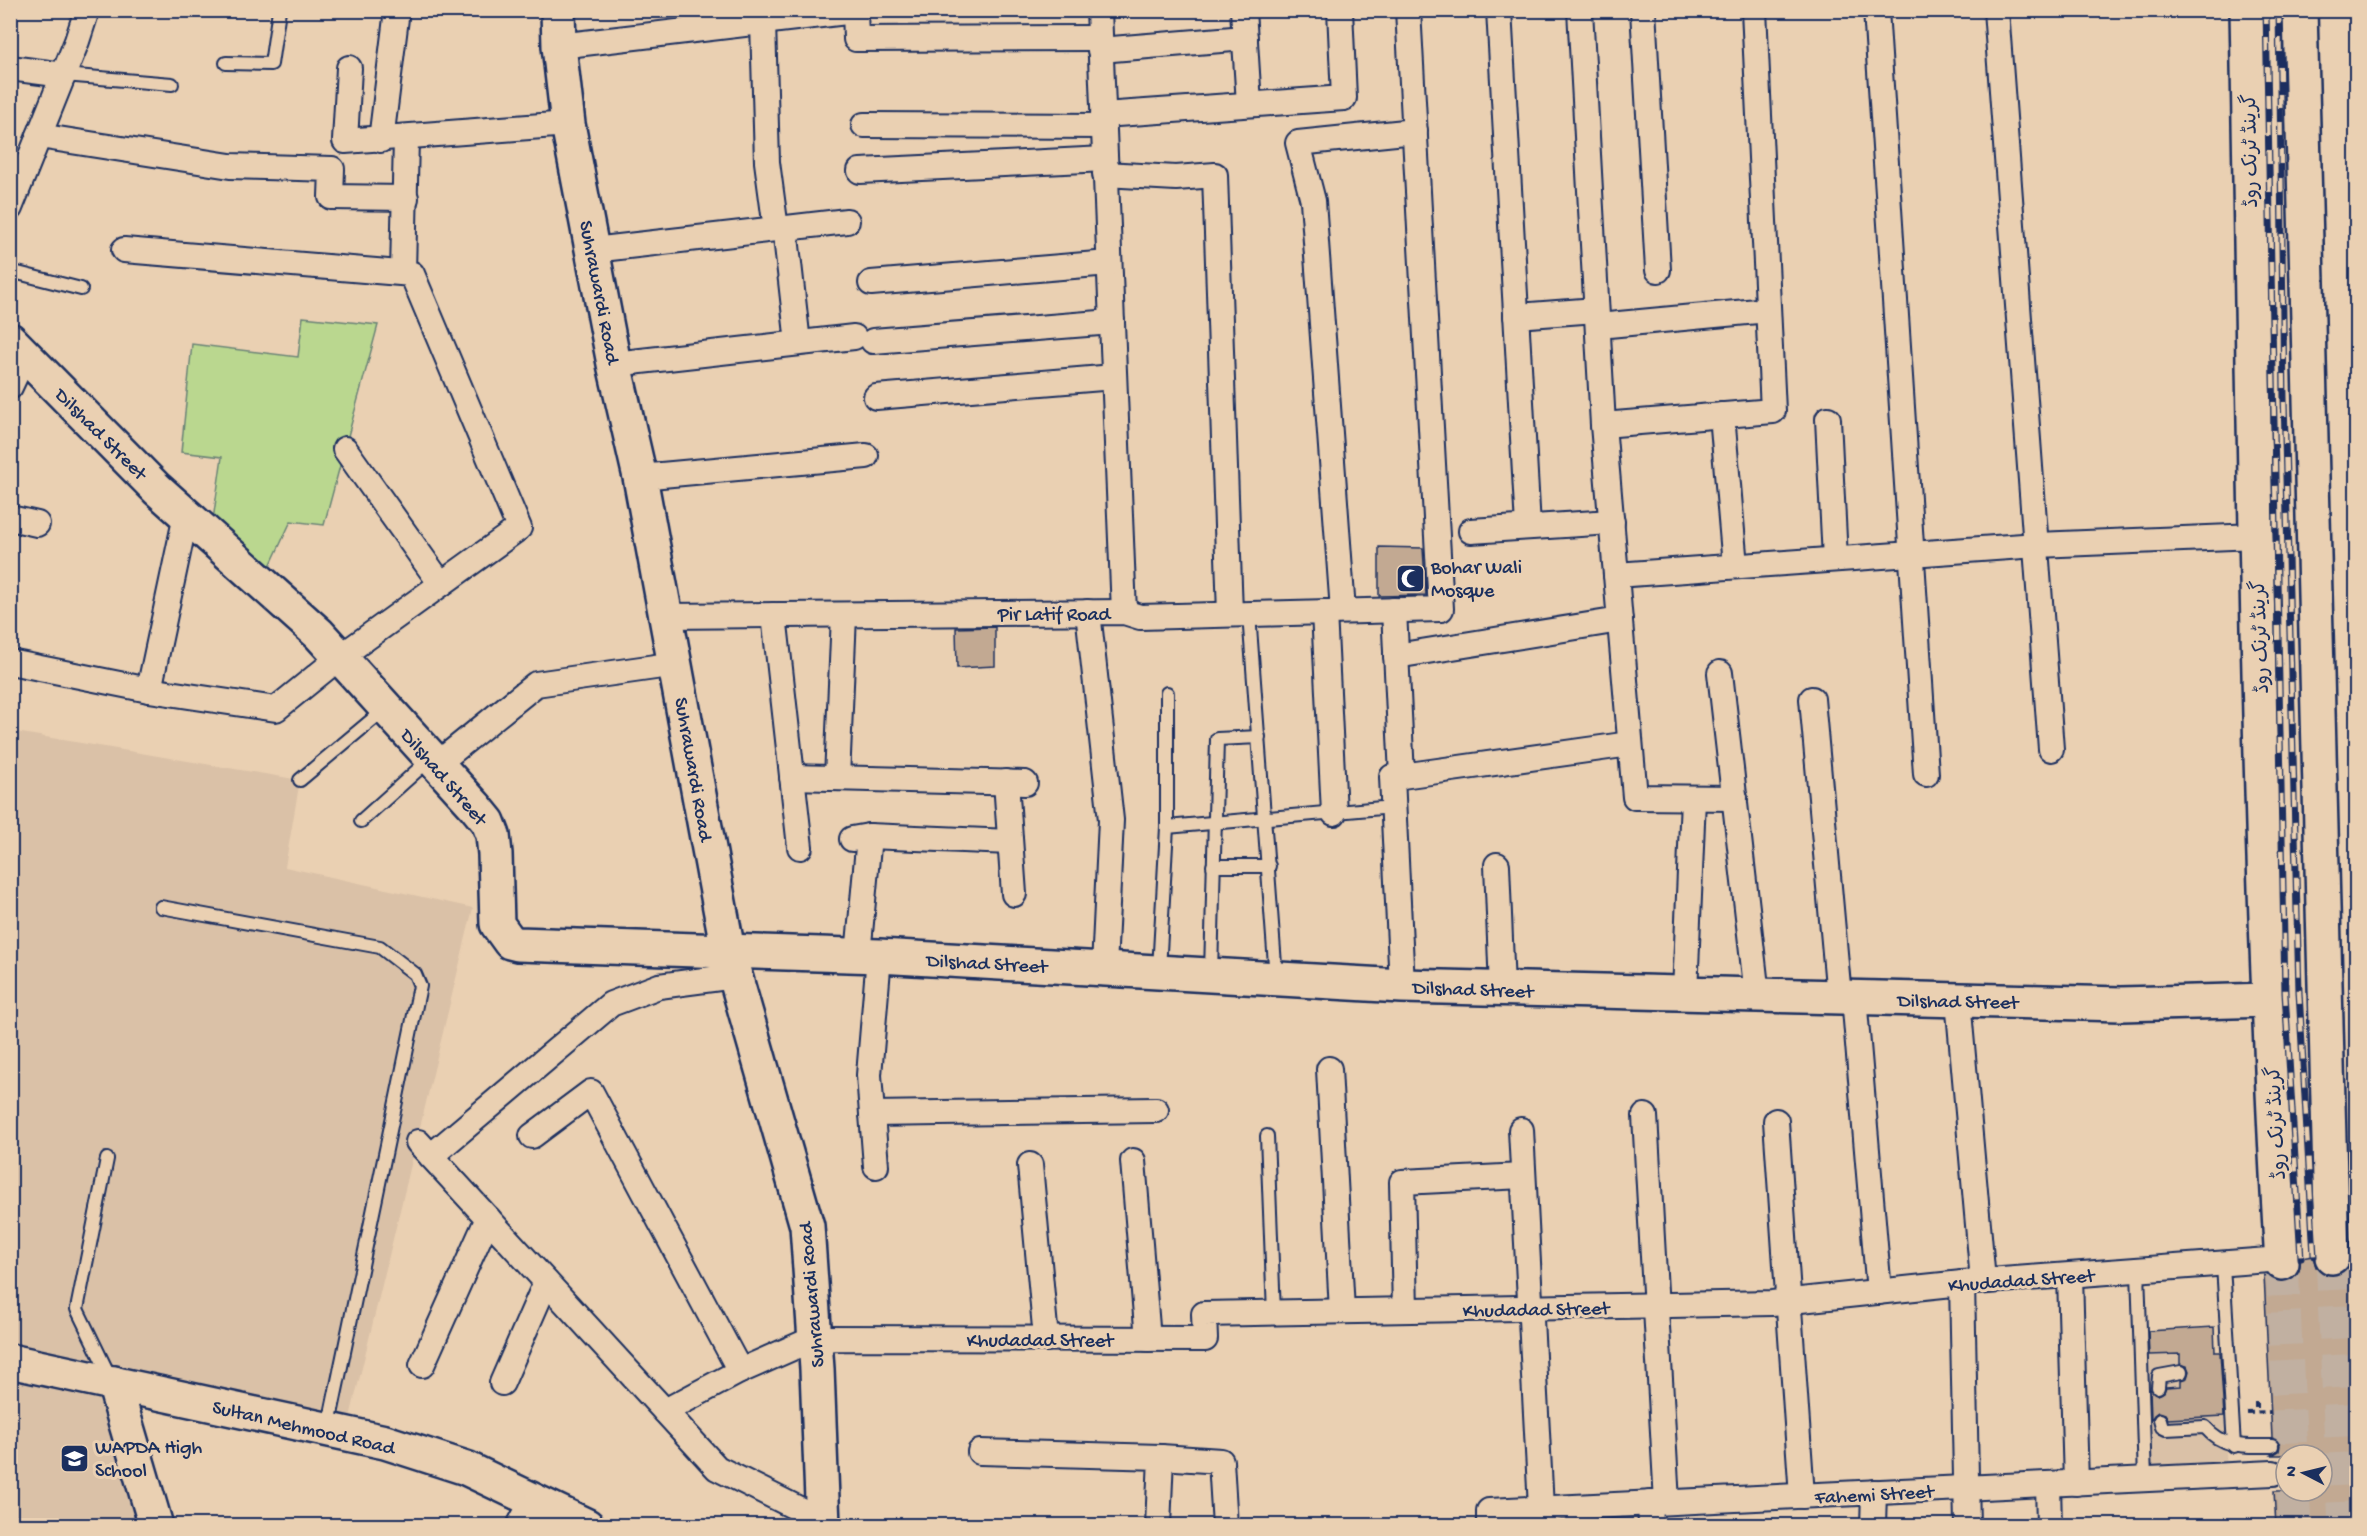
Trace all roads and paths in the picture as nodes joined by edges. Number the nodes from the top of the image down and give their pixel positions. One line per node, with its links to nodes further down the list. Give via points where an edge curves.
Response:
1 (87, 10): 25 (street)
2 (279, 10): 22 (lane, via 271,64)
3 (397, 10): 36 (street)
4 (558, 10): 21 (street, Suhrawardi Road)
5 (1098, 10): 20 (street)
6 (1243, 10): 19 (street)
7 (1340, 10): 29 (street, via 1344,98)
8 (1408, 10): 33 (street)
9 (1498, 10): 52 (street)
10 (1580, 10): 53 (street)
11 (1643, 10): 46 (street)
12 (1754, 10): 51 (street)
13 (1875, 10): 75 (street)
14 (1996, 10): 74 (street)
15 (2247, 10): 28 (street, گرینڈ ٹرنک روڈ)
16 (2300, 10): 27 (street)
17 (855, 11): 18 (street); 20 (street, via 856,39)
18 (749, 19): 21 (street); 42 (street, via 767,162)
19 (1245, 38): 20 (street); 29 (street)
20 (1100, 44): 30 (street)
21 (559, 46): 31 (street, Suhrawardi Road)
22 (226, 63)
23 (10, 68): 25 (street)
24 (350, 68): 36 (street, via 345,141)
25 (64, 75): 26 (lane); 34 (street)
26 (172, 84)
27 (2301, 87): 28 (street); 149 (street)
28 (2248, 89): 73 (street, گرینڈ ٹرنک روڈ)
29 (1249, 104): 30 (street)
30 (1103, 120): 32 (street); 37 (street)
31 (568, 124): 35 (street); 44 (street, Suhrawardi Road)
32 (864, 126)
33 (1415, 130): 80 (street, Pir Latif Road, via 1441,609); 83 (street, via 1298,143 1313,201)
34 (39, 136): 39 (street, via 230,166 332,169 331,197); 40 (street)
35 (405, 138): 36 (street); 39 (street)
36 (381, 140)
37 (1105, 166): 38 (street); 45 (street); 84 (street, via 1176,178 1215,175)
38 (860, 171)
39 (406, 198): 48 (street)
40 (10, 208)
41 (847, 221): 42 (street)
42 (780, 228): 44 (street); 55 (street)
43 (124, 250): 48 (street)
44 (593, 250): 57 (street, Suhrawardi Road)
45 (1109, 263): 49 (street); 54 (street)
46 (1658, 270)
47 (10, 271): 50 (lane)
48 (403, 273): 79 (street, via 412,274 519,528)
49 (871, 283)
50 (81, 289)
51 (1768, 310): 53 (street); 61 (street, via 1773,411)
52 (1516, 316): 53 (street); 71 (street)
53 (1597, 318): 63 (street)
54 (1112, 322): 55 (street); 58 (street)
55 (798, 343): 57 (street)
56 (18, 348): 59 (street); 67 (street, Dilshad Street)
57 (614, 364): 66 (street, Suhrawardi Road)
58 (1114, 377): 60 (street); 82 (street)
59 (10, 387)
60 (876, 397)
61 (1722, 415): 63 (street); 77 (street)
62 (1828, 419): 76 (street)
63 (1603, 425): 69 (street)
64 (345, 449): 79 (street)
65 (866, 456): 66 (street)
66 (640, 477): 87 (street, Suhrawardi Road)
67 (186, 515): 90 (street, Dilshad Street); 94 (street)
68 (10, 518): 70 (street)
69 (1612, 522): 71 (street); 78 (street)
70 (37, 524)
71 (1528, 527): 72 (street)
72 (1471, 531)
73 (2256, 536): 74 (street); 134 (street, گرینڈ ٹرنک روڈ)
74 (2037, 545): 75 (street); 100 (street)
75 (1912, 554): 76 (street); 102 (street)
76 (1835, 559): 77 (street)
77 (1735, 566): 78 (street)
78 (1616, 574): 88 (street)
79 (441, 584): 90 (street)
80 (1394, 610): 83 (street, Pir Latif Road); 89 (street)
81 (1088, 612): 82 (street, Pir Latif Road); 86 (street, Pir Latif Road); 124 (street, via 1111,820)
82 (1124, 612): 84 (street, Pir Latif Road, via 1140,617)
83 (1333, 612): 84 (street, Pir Latif Road); 110 (street)
84 (1240, 614): 98 (lane)
85 (774, 615): 86 (street, Pir Latif Road); 87 (street, Pir Latif Road); 103 (street)
86 (844, 615): 105 (street)
87 (667, 616): 92 (street, Suhrawardi Road)
88 (1620, 620): 89 (street); 99 (street)
89 (1396, 656): 104 (street)
90 (340, 657): 94 (street, via 276,710); 97 (street, Dilshad Street)
91 (10, 662): 94 (street)
92 (676, 664): 101 (street, via 536,684); 123 (street, Suhrawardi Road)
93 (1720, 673): 108 (street)
94 (149, 690)
95 (1167, 693): 114 (lane)
96 (1812, 699): 132 (street)
97 (386, 708): 101 (street, Dilshad Street); 106 (lane)
98 (1259, 737): 111 (lane); 113 (lane, via 1217,739)
99 (1630, 744): 104 (street); 107 (street, via 1635,797)
100 (2051, 749)
101 (434, 761): 112 (lane); 123 (street, Dilshad Street, via 488,822 495,854 497,924 510,942)
102 (1926, 774)
103 (792, 777): 105 (street); 116 (street)
104 (1402, 777): 109 (street, via 1392,777)
105 (837, 778): 115 (street, via 1016,782)
106 (300, 780)
107 (1693, 798): 108 (street); 130 (street)
108 (1735, 798): 131 (street)
109 (1393, 807): 110 (lane); 128 (street)
110 (1334, 813): 111 (lane)
111 (1265, 819): 113 (lane); 119 (lane)
112 (361, 821)
113 (1214, 824): 114 (lane); 118 (lane)
114 (1167, 827): 125 (lane)
115 (1010, 842): 120 (street); 122 (street, via 861,837)
116 (800, 847)
117 (1497, 865): 129 (street)
118 (1213, 866): 119 (lane); 126 (lane)
119 (1269, 866): 127 (lane)
120 (1014, 894)
121 (161, 907): 177 (lane, via 380,947 418,980 420,987)
122 (868, 956): 123 (street, Dilshad Street); 124 (street, Dilshad Street); 137 (street)
123 (732, 964): 148 (street, via 611,1004 424,1149); 163 (street, Suhrawardi Road, via 807,1226)
124 (1104, 968): 125 (street, Dilshad Street)
125 (1159, 971): 126 (street, Dilshad Street)
126 (1211, 974): 127 (street, Dilshad Street)
127 (1276, 979): 128 (street, Dilshad Street)
128 (1402, 986): 129 (street, Dilshad Street)
129 (1502, 988): 130 (street, Dilshad Street)
130 (1685, 993): 131 (street, Dilshad Street)
131 (1757, 995): 132 (street, Dilshad Street)
132 (1846, 997): 133 (street, Dilshad Street); 156 (street)
133 (1958, 1000): 134 (street, Dilshad Street, via 2121,1004); 155 (street)
134 (2269, 1000): 150 (street, گرینڈ ٹرنک روڈ)
135 (1329, 1069): 161 (street)
136 (1156, 1110): 137 (street)
137 (872, 1114): 146 (street)
138 (1645, 1116): 158 (street)
139 (1776, 1121): 157 (street)
140 (1521, 1130): 147 (street)
141 (532, 1136): 168 (street, via 591,1092)
142 (1267, 1136): 162 (lane)
143 (106, 1159): 170 (lane, via 77,1309)
144 (1133, 1161): 165 (street)
145 (1030, 1165): 164 (street)
146 (876, 1166)
147 (1523, 1176): 159 (street); 160 (street, via 1402,1182)
148 (488, 1218): 154 (street); 167 (street)
149 (2332, 1257)
150 (2282, 1261): 151 (street, Khudadad Street)
151 (2223, 1265): 152 (street, Khudadad Street); 178 (lane, via 2226,1369)
152 (2138, 1271): 153 (street, Khudadad Street); 183 (lane)
153 (2070, 1276): 155 (street, Khudadad Street); 184 (street)
154 (546, 1282): 171 (street); 174 (street)
155 (1973, 1282): 156 (street, Khudadad Street); 186 (street)
156 (1879, 1292): 157 (street, Khudadad Street)
157 (1789, 1301): 158 (street, Khudadad Street); 188 (street)
158 (1656, 1305): 159 (street, Khudadad Street); 190 (street)
159 (1530, 1308): 160 (street, Khudadad Street); 189 (street)
160 (1405, 1310): 161 (street, Khudadad Street)
161 (1342, 1311): 162 (street, Khudadad Street)
162 (1274, 1313): 165 (street, Khudadad Street, via 1204,1314 1205,1339)
163 (815, 1338): 164 (street, Khudadad Street); 168 (street); 192 (street, Suhrawardi Road)
164 (1046, 1339): 165 (street, Khudadad Street)
165 (1148, 1339)
166 (10, 1361): 170 (street, Sultan Mehmood Road)
167 (422, 1365)
168 (740, 1371): 174 (street)
169 (2181, 1372): 172 (lane, via 2159,1376)
170 (114, 1383): 177 (street, Sultan Mehmood Road); 193 (street)
171 (502, 1383)
172 (2158, 1387)
173 (2256, 1402): 175 (path, via 2256,1412)
174 (665, 1411): 192 (street, via 717,1468)
175 (2271, 1412)
176 (2160, 1420): 178 (lane, via 2166,1429 2205,1422 2218,1439)
177 (328, 1430): 191 (street, Sultan Mehmood Road, via 385,1442 466,1468)
178 (2234, 1446): 179 (lane)
179 (2272, 1446)
180 (980, 1452): 181 (street)
181 (1161, 1457): 195 (street); 196 (street, via 1221,1461)
182 (2273, 1473): 183 (street, Fahemi Street)
183 (2145, 1479): 184 (street, Fahemi Street)
184 (2076, 1483): 185 (street, Fahemi Street)
185 (2048, 1484): 186 (street, Fahemi Street); 200 (street)
186 (1968, 1488): 187 (street, Fahemi Street); 199 (street)
187 (1874, 1492): 188 (street, Fahemi Street); 198 (street)
188 (1802, 1496): 190 (street, Fahemi Street)
189 (1541, 1509): 190 (street, Fahemi Street); 197 (street, Fahemi Street, via 1489,1511)
190 (1656, 1510)
191 (526, 1513): 194 (street, Sultan Mehmood Road)
192 (823, 1523)
193 (156, 1526)
194 (587, 1526)
195 (1158, 1526)
196 (1225, 1526)
197 (1490, 1526)
198 (1874, 1526)
199 (1967, 1526)
200 (2049, 1526)

